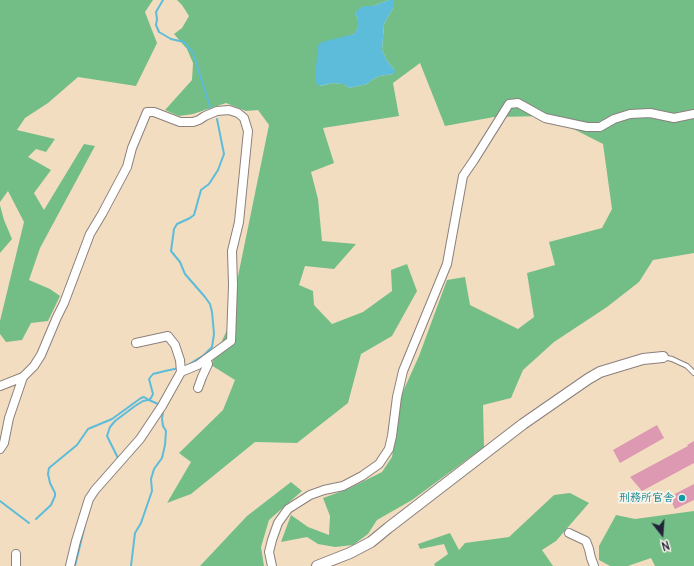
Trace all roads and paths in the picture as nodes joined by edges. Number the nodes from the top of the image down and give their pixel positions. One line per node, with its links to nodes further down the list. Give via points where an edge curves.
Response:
1 (694, 114): 15 (street, via 674,118 650,113 630,114 600,127 587,127 545,118 518,103 509,104 463,176 448,264 403,371 389,449 379,464 362,476 343,486 310,495 288,509 278,523 272,540 269,552)
2 (136, 343): 5 (street, via 168,336 175,345)
3 (663, 357): 6 (lane, via 687,366); 16 (street, via 643,359 600,372 588,379 523,424 371,542)
4 (206, 359): 5 (street, via 198,365); 7 (street, via 231,341 232,252 239,222 248,131 244,118 229,110 217,111 193,122 180,122 154,112 147,112 127,167 90,234 64,303 40,355); 9 (street, via 208,364)
5 (180, 369): 14 (street, via 161,408 140,439 88,500)
6 (694, 373)
7 (23, 377): 8 (street); 10 (street)
8 (0, 386)
9 (198, 388)
10 (0, 449)
11 (569, 533): 17 (street, via 586,541)
12 (16, 554): 13 (street)
13 (16, 566)
14 (70, 566)
15 (272, 566)
16 (317, 566)
17 (594, 566)

